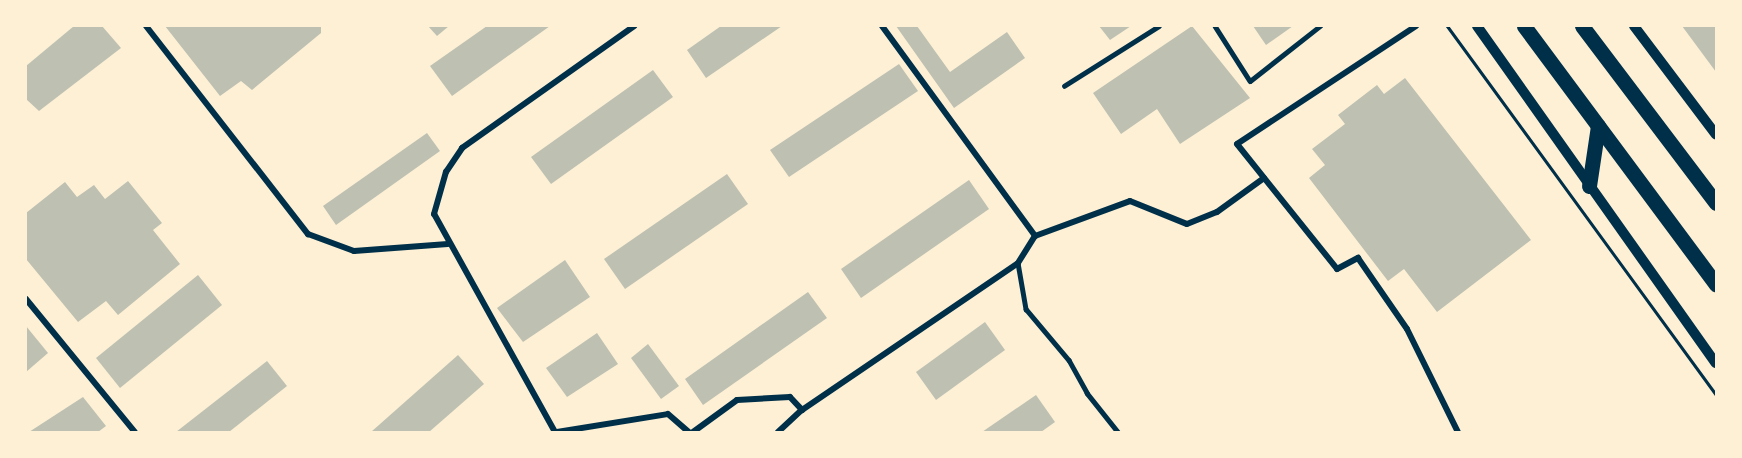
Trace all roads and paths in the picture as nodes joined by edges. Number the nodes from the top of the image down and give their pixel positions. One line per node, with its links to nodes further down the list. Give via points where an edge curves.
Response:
1 (146, 26): 20 (street, via 308,234 354,251)
2 (634, 26): 20 (street, via 462,148 446,172 434,214)
3 (882, 26): 19 (street)
4 (1159, 26): 13 (lane)
5 (1215, 26): 6 (lane, via 1250,81)
6 (1320, 26)
7 (1416, 26): 16 (street, via 1237,144)
8 (1447, 26): 25 (path)
9 (1477, 26): 17 (street)
10 (1524, 26): 14 (main road)
11 (1582, 26): 18 (main road)
12 (1634, 26): 15 (street)
13 (1064, 86)
14 (1598, 126): 17 (main road); 22 (main road)
15 (1716, 135)
16 (1264, 178): 19 (street, via 1217,212 1187,224 1130,201); 32 (street, via 1337,269 1358,258 1407,329)
17 (1589, 186): 24 (street)
18 (1716, 203)
19 (1035, 236): 21 (street)
20 (448, 244): 28 (street)
21 (1018, 263): 26 (street); 31 (lane, via 1026,309 1069,360 1087,393)
22 (1716, 285)
23 (26, 299): 27 (street)
24 (1716, 363)
25 (1716, 395)
26 (802, 410): 29 (street, via 790,398 737,400); 30 (street)
27 (135, 432)
28 (556, 432): 29 (street, via 668,414)
29 (691, 432)
30 (778, 432)
31 (1118, 432)
32 (1458, 432)

